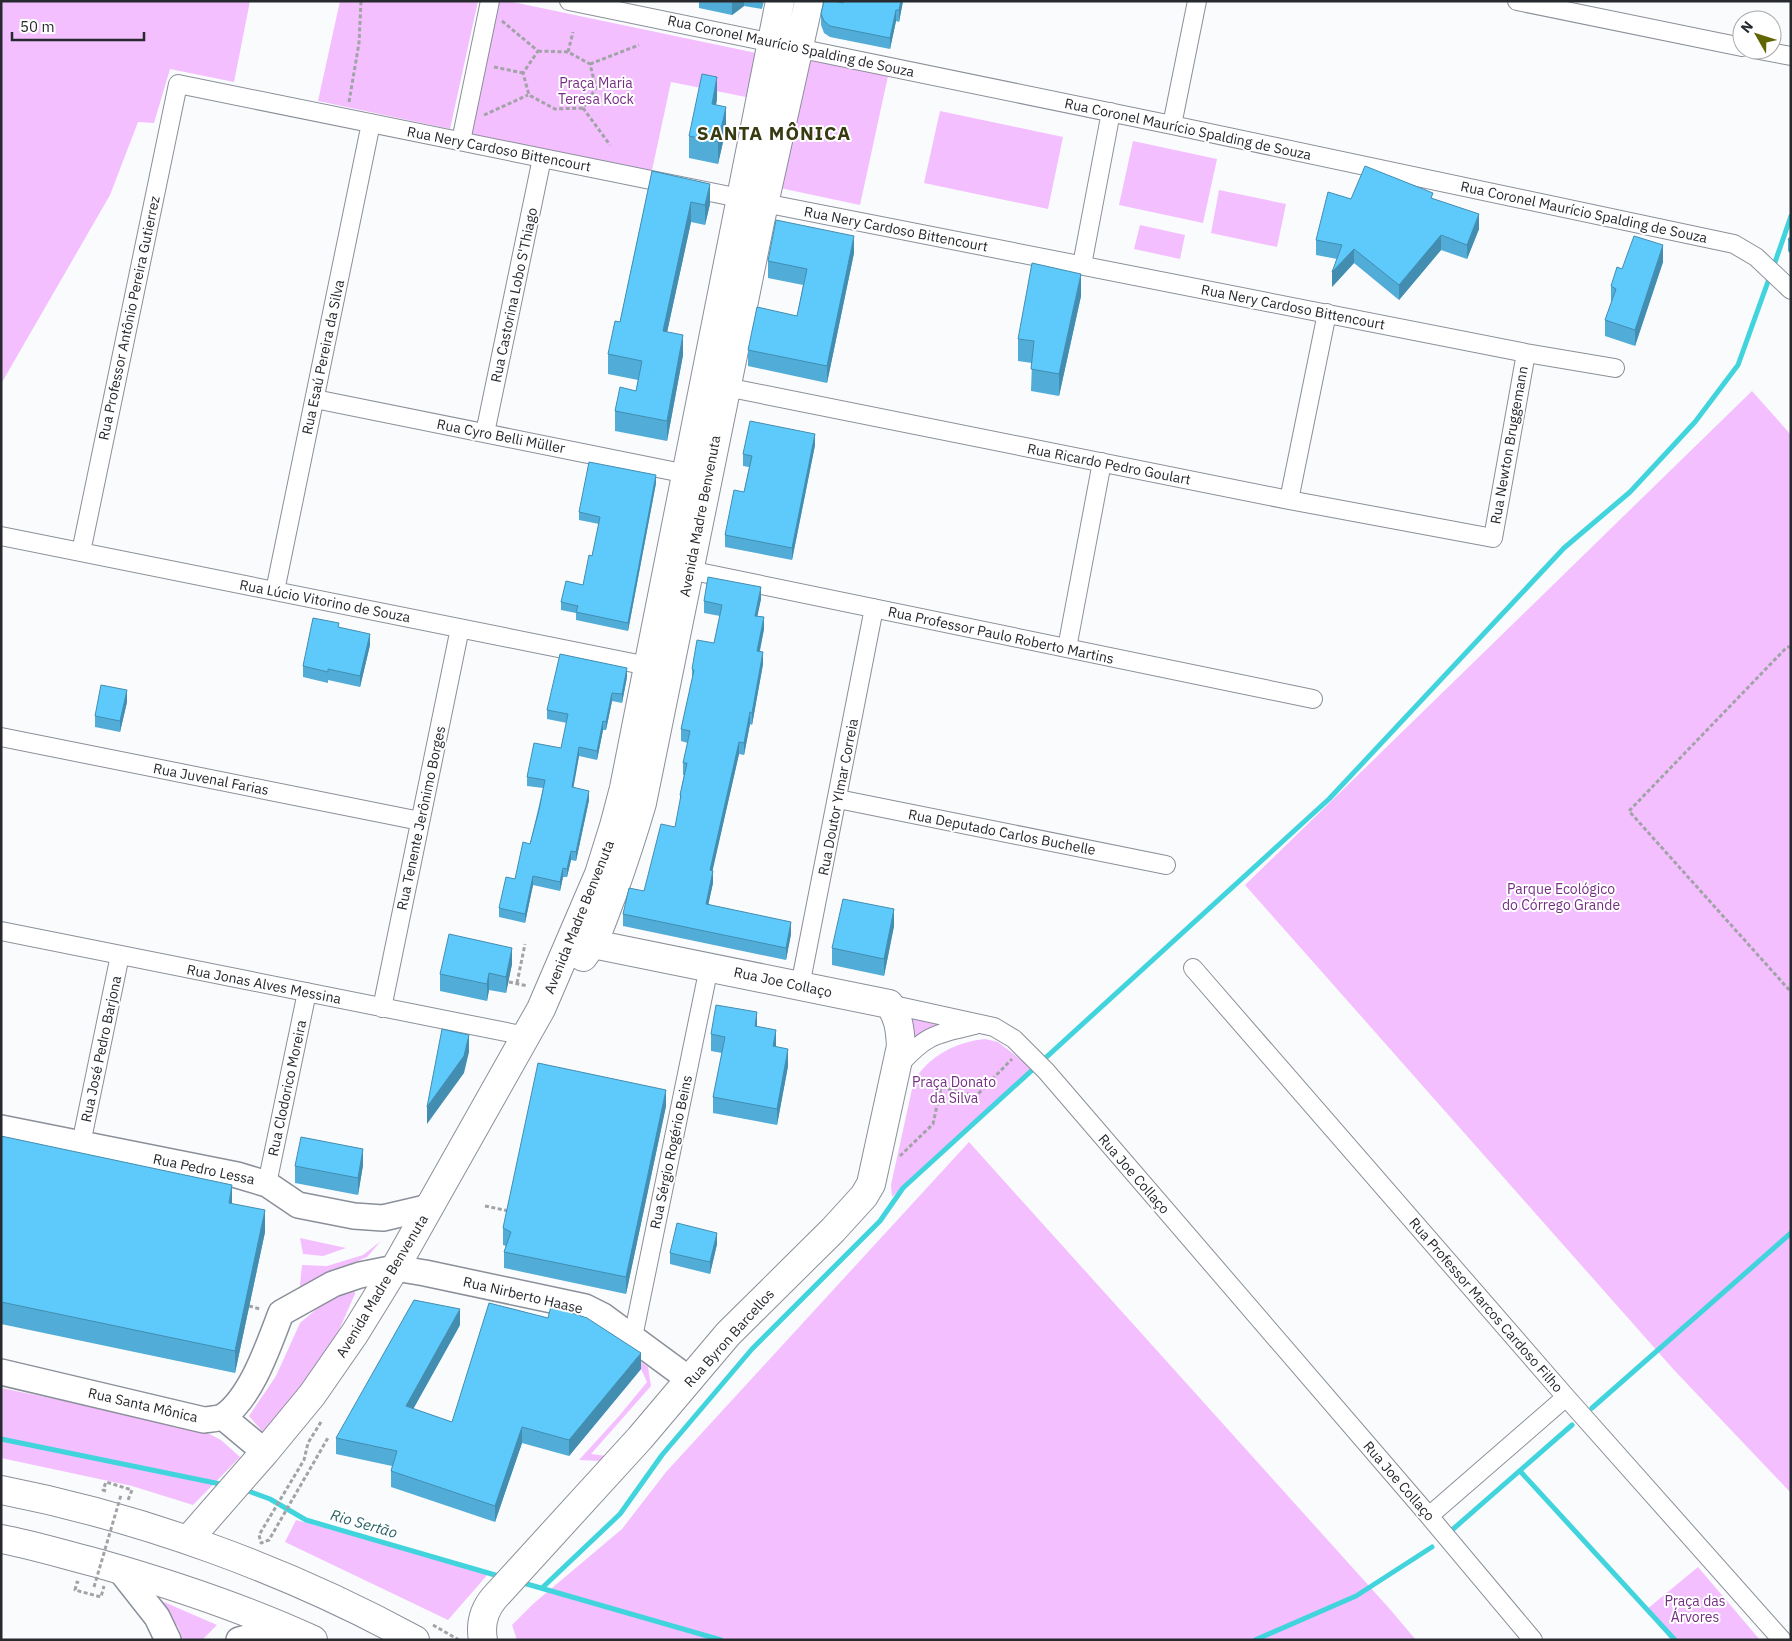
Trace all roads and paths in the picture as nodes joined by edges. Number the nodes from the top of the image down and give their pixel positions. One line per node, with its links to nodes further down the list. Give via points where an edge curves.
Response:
1 (361, 1): 23 (path, via 359,43)
2 (569, 1): 7 (street, Rua Coronel Maurício Spalding de Souza)
3 (780, 1): 10 (main road, Avenida Madre Benvenuta)
4 (809, 1): 13 (main road, Avenida Madre Benvenuta)
5 (1197, 1): 26 (street)
6 (1517, 1): 12 (street)
7 (589, 3): 10 (street, Rua Coronel Maurício Spalding de Souza)
8 (493, 9): 14 (path); 27 (street)
9 (573, 32): 15 (path)
10 (772, 42): 13 (street, Rua Coronel Maurício Spalding de Souza); 30 (main road, Avenida Madre Benvenuta)
11 (639, 45): 16 (path)
12 (1732, 45)
13 (798, 48): 22 (street, Rua Coronel Maurício Spalding de Souza); 30 (main road, Avenida Madre Benvenuta)
14 (538, 51): 15 (path); 18 (path)
15 (568, 52): 16 (path)
16 (590, 64): 21 (path, via 596,88)
17 (487, 66): 18 (path)
18 (522, 73): 20 (path)
19 (178, 84): 23 (street, Rua Nery Cardoso Bittencourt); 44 (street, Rua Professor Antônio Pereira Gutierrez)
20 (529, 95): 21 (path, via 555,109); 24 (path)
21 (583, 108): 28 (path)
22 (1112, 112): 26 (street, Rua Coronel Maurício Spalding de Souza); 31 (street)
23 (347, 118): 25 (street, Rua Nery Cardoso Bittencourt)
24 (476, 118)
25 (371, 123): 27 (street, Rua Nery Cardoso Bittencourt); 37 (street, Rua Esaú Pereira da Silva)
26 (1172, 125): 32 (street, Rua Coronel Maurício Spalding de Souza, via 1734,244 1756,257)
27 (461, 141): 29 (street, Rua Nery Cardoso Bittencourt)
28 (610, 145)
29 (542, 158): 30 (street, Rua Nery Cardoso Bittencourt); 38 (street, Rua Castorina Lobo S'Thiago)
30 (752, 200): 31 (street, Rua Nery Cardoso Bittencourt); 36 (main road, Avenida Madre Benvenuta); 40 (main road, Avenida Madre Benvenuta)
31 (1082, 265): 33 (street, Rua Nery Cardoso Bittencourt)
32 (1791, 290)
33 (1327, 313): 34 (street, Rua Nery Cardoso Bittencourt); 41 (street)
34 (1526, 353): 35 (street, Rua Nery Cardoso Bittencourt); 43 (street, Rua Newton Bruggemann)
35 (1615, 368)
36 (726, 387): 39 (street, Rua Ricardo Pedro Goulart); 45 (main road, Avenida Madre Benvenuta)
37 (315, 399): 38 (street, Rua Cyro Belli Müller); 46 (street, Rua Esaú Pereira da Silva)
38 (485, 433): 40 (street, Rua Cyro Belli Müller)
39 (1102, 462): 41 (street, Rua Ricardo Pedro Goulart); 50 (street)
40 (686, 474): 51 (main road, Avenida Madre Benvenuta)
41 (1289, 500): 43 (street, Rua Ricardo Pedro Goulart)
42 (1, 536): 44 (street, Rua Lúcio Vitorino de Souza)
43 (1493, 538)
44 (81, 552): 46 (street, Rua Lúcio Vitorino de Souza)
45 (689, 570): 47 (street, Rua Professor Paulo Roberto Martins); 59 (main road, Avenida Madre Benvenuta, via 642,803)
46 (275, 591): 48 (street, Rua Lúcio Vitorino de Souza)
47 (874, 608): 50 (street, Rua Professor Paulo Roberto Martins); 54 (street, Rua Doutor Ylmar Correia)
48 (460, 628): 51 (street, Rua Lúcio Vitorino de Souza); 55 (street, Rua Tenente Jerônimo Borges)
49 (1791, 647): 67 (path, via 1787,647 1629,811)
50 (1067, 648): 52 (street, Rua Professor Paulo Roberto Martins)
51 (648, 666): 68 (main road, Avenida Madre Benvenuta, via 624,788 599,874)
52 (1313, 699)
53 (1, 736): 55 (street, Rua Juvenal Farias)
54 (838, 799): 56 (street, Rua Deputado Carlos Buchelle); 65 (street, Rua Doutor Ylmar Correia)
55 (420, 821): 70 (street, Rua Tenente Jerônimo Borges)
56 (1166, 865)
57 (1, 931): 60 (street, Rua Jonas Alves Messina)
58 (525, 944): 64 (path)
59 (593, 944): 61 (main road, Rua Joe Collaço); 68 (main road, Avenida Madre Benvenuta)
60 (120, 955): 66 (street, Rua Jonas Alves Messina); 76 (street, Rua José Pedro Barjona)
61 (710, 967): 65 (main road, Rua Joe Collaço); 83 (street, Rua Sérgio Rogério Beins)
62 (1193, 968): 86 (street, Rua Professor Marcos Cardoso Filho)
63 (509, 982): 64 (path)
64 (517, 983): 68 (path)
65 (800, 986): 69 (main road, Rua Joe Collaço)
66 (307, 992): 70 (street, Rua Jonas Alves Messina); 78 (street, Rua Clodorico Moreira)
67 (1791, 992)
68 (538, 998): 72 (main road, Avenida Madre Benvenuta)
69 (889, 1004): 71 (street, Rua Joe Collaço); 74 (main road, Rua Byron Barcellos, via 900,1026)
70 (382, 1008): 72 (street, Rua Jonas Alves Messina)
71 (981, 1024): 73 (street, Rua Joe Collaço, via 1004,1033); 74 (street, via 928,1038)
72 (526, 1036): 80 (main road, Avenida Madre Benvenuta)
73 (1027, 1051): 77 (path, via 976,1096 941,1087 933,1124); 93 (street, Rua Joe Collaço)
74 (898, 1067): 85 (main road, Rua Byron Barcellos, via 871,1184 864,1196 728,1334)
75 (1, 1128): 76 (street, Rua Pedro Lessa)
76 (81, 1144): 78 (street, Rua Pedro Lessa)
77 (898, 1157)
78 (267, 1184): 80 (street, Rua Pedro Lessa, via 298,1205 354,1216 382,1218)
79 (485, 1206): 81 (path)
80 (430, 1207): 82 (main road, Avenida Madre Benvenuta)
81 (510, 1211)
82 (395, 1268): 83 (street, Rua Nirberto Haase, via 585,1308); 87 (street, via 333,1284 281,1313 262,1363 241,1398); 89 (main road, Avenida Madre Benvenuta, via 337,1360)
83 (633, 1337): 85 (street, Rua Nirberto Haase)
84 (1, 1372): 87 (street, Rua Santa Mônica, via 204,1420)
85 (690, 1380): 102 (main road, Rua Byron Barcellos, via 494,1598 483,1616)
86 (1566, 1397): 93 (street); 104 (street, Rua Professor Marcos Cardoso Filho)
87 (223, 1417): 89 (street)
88 (330, 1436): 90 (path, via 269,1540 261,1543 258,1535)
89 (259, 1459): 95 (main road, Avenida Madre Benvenuta)
90 (290, 1484)
91 (1, 1490): 95 (main road, via 89,1510)
92 (128, 1501): 97 (path, bridge, via 132,1490 106,1482 103,1490 121,1495)
93 (1429, 1516): 103 (street, Rua Joe Collaço)
94 (1, 1539): 96 (main road)
95 (188, 1540): 101 (main road, via 250,1562)
96 (120, 1570): 98 (main road, via 174,1585); 99 (street, via 157,1617)
97 (94, 1587)
98 (304, 1635): 100 (street, via 257,1635)
99 (168, 1640)
100 (239, 1640)
101 (415, 1640)
102 (483, 1640)
103 (1533, 1640)
104 (1782, 1640)

